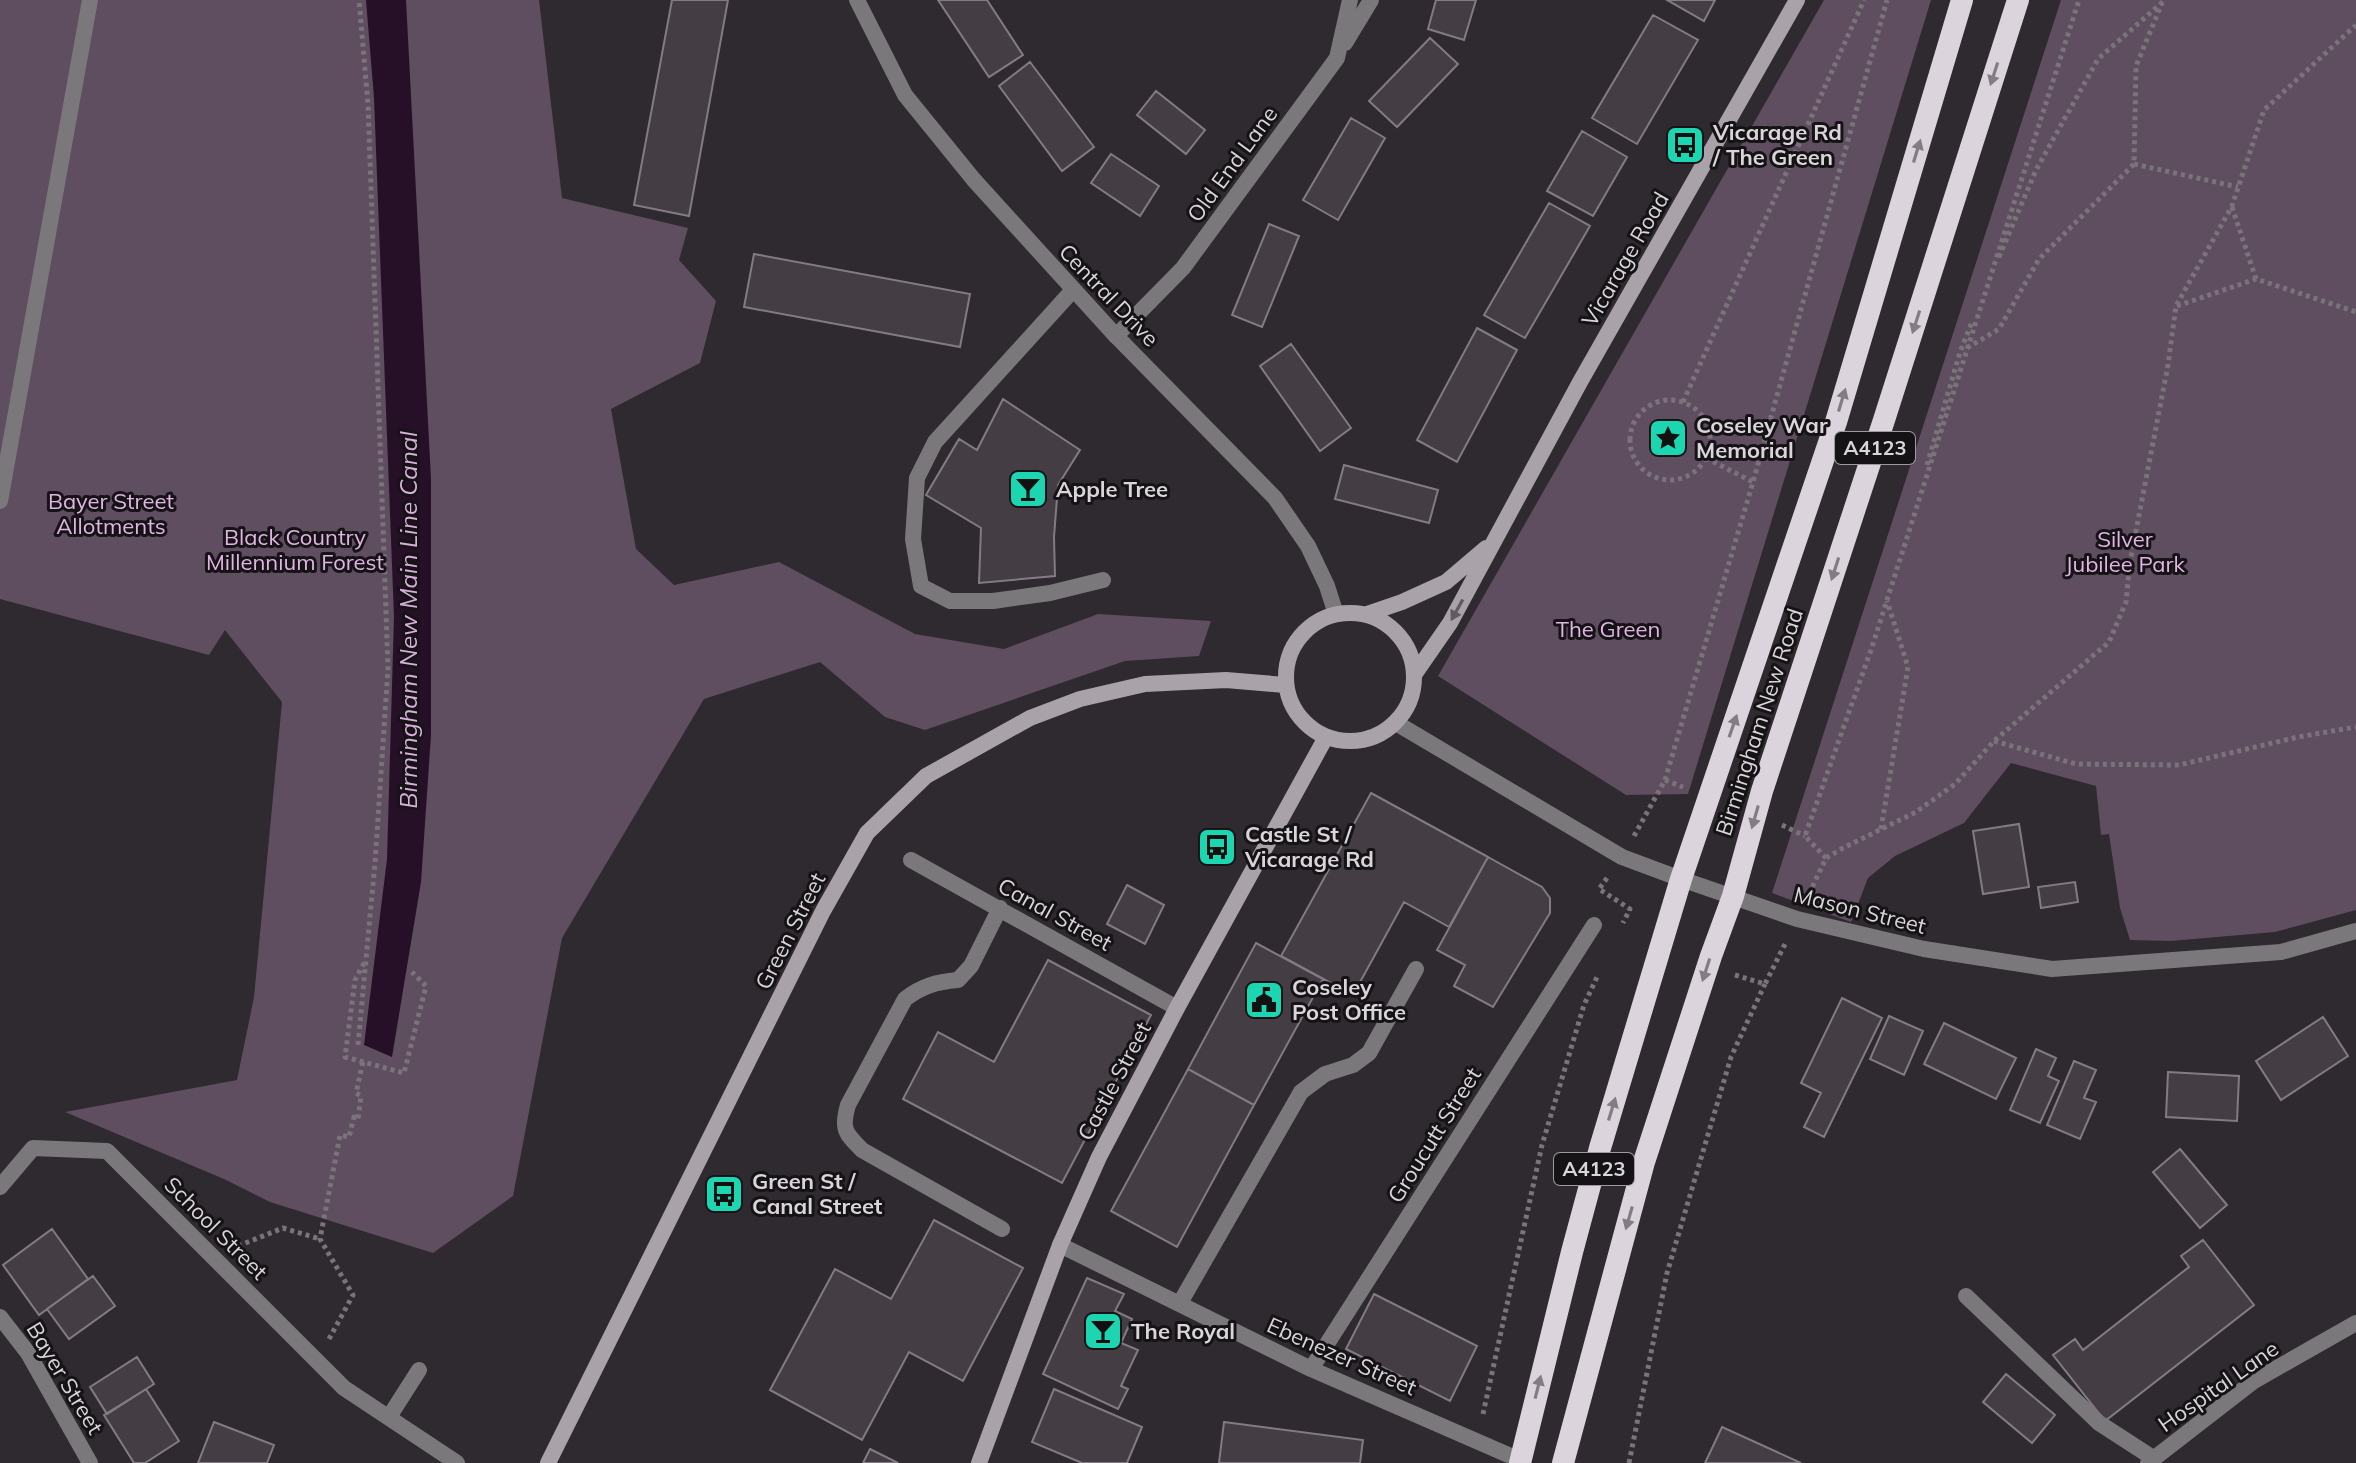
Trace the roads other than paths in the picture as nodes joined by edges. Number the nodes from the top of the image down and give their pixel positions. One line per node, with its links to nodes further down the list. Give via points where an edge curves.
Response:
1 (90, 0): 11 (street)
2 (857, 0): 9 (street, Central Drive, via 905,95)
3 (1350, 0): 8 (street, Old End Lane)
4 (1371, 0): 8 (street)
5 (1797, 0): 12 (main road, Vicarage Road)
6 (1962, 0): 21 (highway, Birmingham New Road / A4123, one-way to 6, via 1836,422)
7 (2018, 0): 22 (highway, Birmingham New Road / A4123, one-way to 22, via 1762,791)
8 (1337, 58): 10 (street, Old End Lane, via 1183,268)
9 (1073, 290): 10 (street, Central Drive); 13 (street, via 935,442 917,478 913,539 921,586 950,601 993,601)
10 (1116, 336): 14 (street, Central Drive, via 1275,498 1308,546 1327,586)
11 (0, 501)
12 (1494, 541): 15 (main road, Vicarage Road, via 1446,582); 16 (main road, Vicarage Road, one-way to 16, via 1450,623)
13 (1103, 580)
14 (1333, 614): 15 (main road); 17 (main road, via 1305,629 1294,644)
15 (1367, 614): 16 (main road, via 1395,631 1407,646)
16 (1414, 675): 18 (main road, via 1413,693)
17 (1285, 685): 19 (main road, via 1299,717); 42 (main road, Green Street, via 1226,680 1145,684 1080,699 1030,718 926,776 867,833 823,911)
18 (1396, 723): 19 (main road, via 1361,741); 21 (street, Mason Street, via 1622,857)
19 (1326, 737): 27 (main road, Castle Street)
20 (911, 860): 23 (street, Canal Street)
21 (1681, 879): 22 (street, Mason Street); 39 (highway, Birmingham New Road / A4123, one-way to 21, via 1600,1148)
22 (1733, 896): 25 (street, Mason Street, via 1797,919 1924,949 2052,969 2281,952); 44 (highway, Birmingham New Road / A4123, one-way to 44, via 1644,1162)
23 (1000, 908): 27 (street, Canal Street); 29 (street, via 971,966 958,980 920,987 905,999 843,1121 847,1136 862,1150)
24 (1594, 925): 35 (street, Groucutt Street)
25 (2356, 931)
26 (1416, 969): 32 (street, via 1369,1053 1301,1092)
27 (1177, 1008): 30 (main road, Castle Street)
28 (0, 1187): 37 (street, School Street, via 33,1148 107,1151 344,1388)
29 (1002, 1229)
30 (1060, 1245): 32 (street, Ebenezer Street); 43 (main road, Castle Street)
31 (1966, 1296): 38 (street, via 2099,1423)
32 (1180, 1303): 35 (street, Ebenezer Street)
33 (0, 1317): 40 (street, Bayer Street, via 28,1353)
34 (2356, 1323): 38 (street, Hospital Lane, via 2254,1381)
35 (1311, 1369): 39 (street, Ebenezer Street)
36 (419, 1370): 37 (street)
37 (389, 1417): 41 (street, School Street)
38 (2151, 1461)
39 (1520, 1462)
40 (90, 1463)
41 (457, 1463)
42 (548, 1463)
43 (979, 1463)
44 (1563, 1463)

